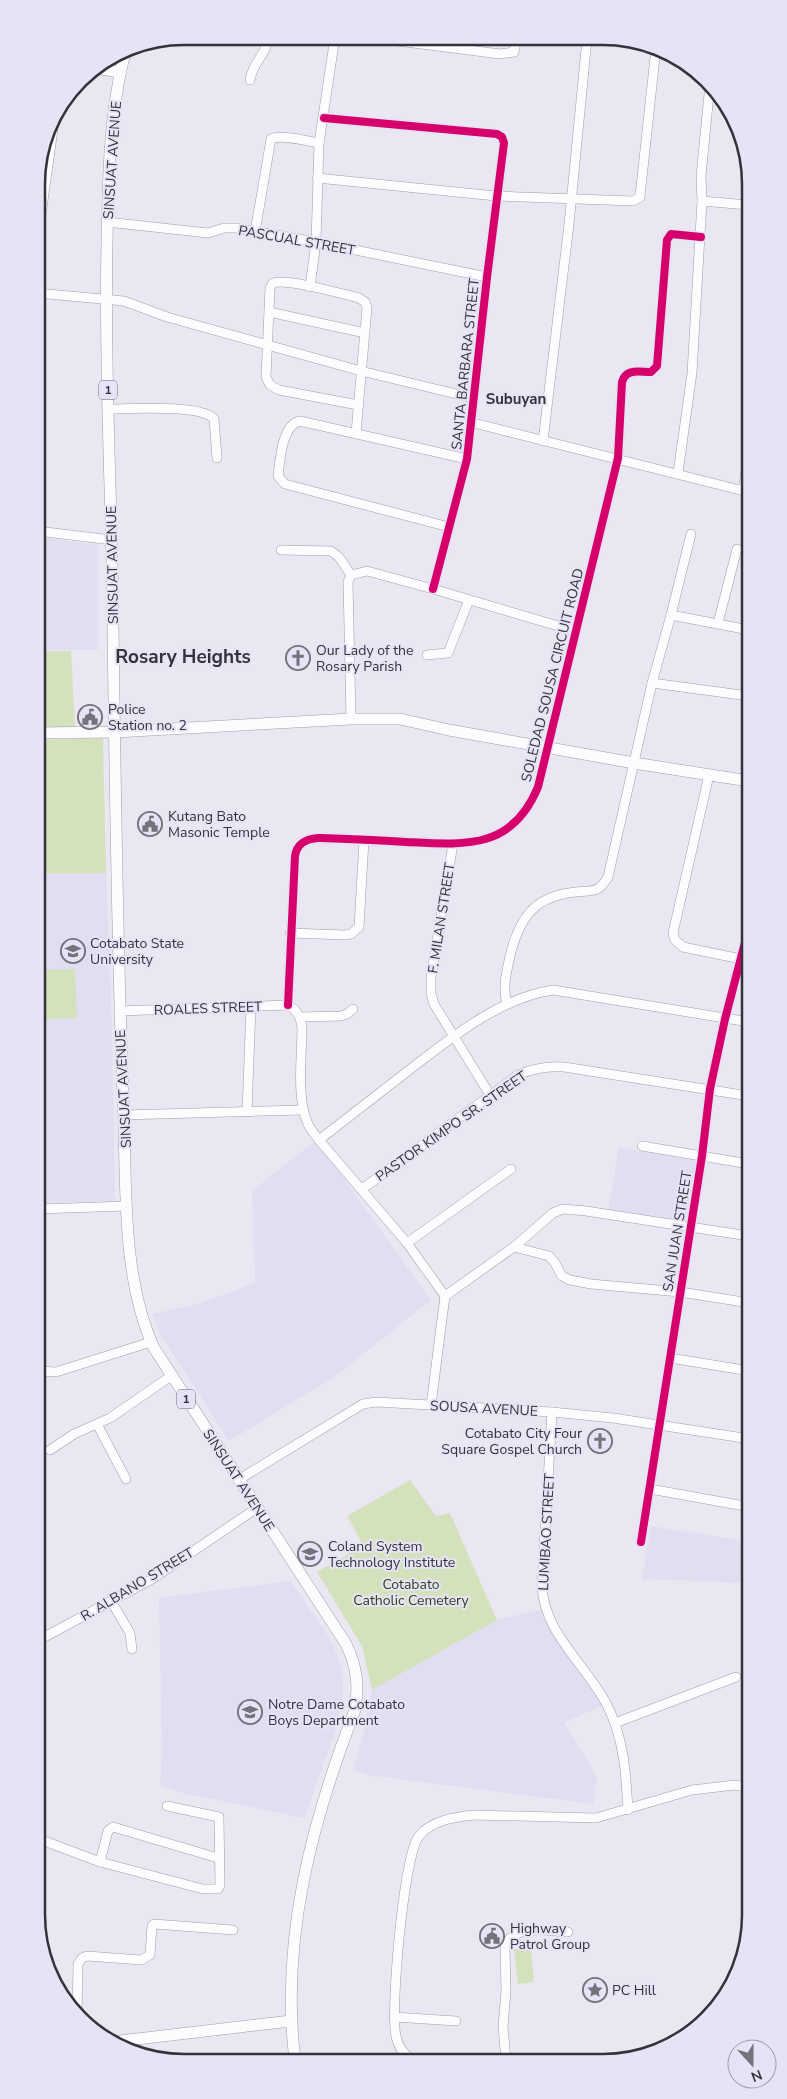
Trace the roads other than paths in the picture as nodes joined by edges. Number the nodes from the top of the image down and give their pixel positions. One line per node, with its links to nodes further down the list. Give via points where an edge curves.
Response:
1 (267, 45): 10 (street, via 252,67)
2 (333, 45): 12 (street)
3 (429, 45): 4 (street, via 500,54 514,52)
4 (516, 45)
5 (586, 45): 18 (street)
6 (655, 56): 18 (street, via 640,197 633,201)
7 (123, 59): 9 (main road, SINSUAT AVENUE / 1)
8 (105, 70): 9 (main road)
9 (120, 72): 21 (main road, SINSUAT AVENUE / 1, via 110,149)
10 (250, 80)
11 (709, 95): 19 (street, via 701,176)
12 (324, 118): 13 (street); 17 (street, SANTA BARBARA STREET, via 497,134 503,140 504,149)
13 (319, 143): 15 (street); 22 (street, via 271,139)
14 (51, 146): 16 (street)
15 (317, 178): 17 (street); 24 (street)
16 (45, 187)
17 (496, 196): 18 (street); 25 (street, SANTA BARBARA STREET)
18 (572, 198): 38 (street)
19 (702, 201): 20 (street); 23 (street)
20 (742, 204)
21 (107, 222): 22 (street, PASCUAL STREET, via 208,233 224,228); 28 (main road, SINSUAT AVENUE / 1)
22 (255, 232): 24 (street, PASCUAL STREET)
23 (701, 237): 40 (street, SOLEDAD SOUSA CIRCUIT ROAD, via 672,234 667,240 657,366 651,372 630,371 623,378); 42 (street, via 692,373)
24 (316, 242): 25 (street, PASCUAL STREET); 26 (street)
25 (486, 277): 33 (street, SANTA BARBARA STREET)
26 (310, 287): 29 (street, via 279,281 273,283); 30 (street, via 365,302)
27 (45, 294): 28 (street)
28 (106, 300): 31 (street, via 124,301 167,317); 35 (main road, SINSUAT AVENUE / 1)
29 (269, 312): 30 (street); 31 (street)
30 (365, 333): 32 (street)
31 (268, 345): 32 (street); 34 (street, via 266,377 270,385 279,390)
32 (361, 371): 33 (street); 34 (street)
33 (473, 398): 36 (street, SANTA BARBARA STREET)
34 (358, 405): 37 (street)
35 (109, 410): 39 (street, via 176,409 210,414 214,419); 47 (main road, SINSUAT AVENUE / 1)
36 (470, 422): 38 (street); 41 (street, SANTA BARBARA STREET)
37 (356, 433): 41 (street); 44 (street, via 300,421 291,425 278,476 284,484)
38 (543, 441): 40 (street)
39 (217, 458)
40 (618, 458): 42 (street); 56 (street, SOLEDAD SOUSA CIRCUIT ROAD)
41 (467, 459): 44 (street, SANTA BARBARA STREET)
42 (678, 473): 43 (street)
43 (742, 490)
44 (449, 527): 51 (street, SANTA BARBARA STREET)
45 (45, 532): 47 (street)
46 (691, 534): 53 (street)
47 (112, 540): 61 (main road, SINSUAT AVENUE / 1)
48 (737, 549): 54 (street)
49 (281, 550): 50 (street, via 331,551)
50 (351, 575): 51 (street, via 367,571); 60 (street, via 347,596)
51 (433, 589): 52 (street)
52 (469, 600): 56 (street); 57 (street, via 448,653)
53 (671, 615): 54 (street); 58 (street)
54 (718, 623): 55 (street)
55 (742, 629)
56 (575, 631): 63 (street, SOLEDAD SOUSA CIRCUIT ROAD)
57 (427, 655)
58 (652, 683): 59 (street); 64 (street)
59 (742, 695)
60 (351, 719): 61 (main road); 63 (main road, via 400,719)
61 (115, 732): 62 (main road); 76 (main road, SINSUAT AVENUE / 1)
62 (45, 733)
63 (547, 747): 64 (main road); 68 (street, SOLEDAD SOUSA CIRCUIT ROAD, via 533,801 509,829 480,842)
64 (634, 763): 65 (main road); 72 (street, via 608,877 601,888 564,893 536,904 526,915 515,937 505,978)
65 (709, 775): 66 (main road); 71 (street, via 673,933 683,947)
66 (742, 781)
67 (364, 840): 68 (street, SOLEDAD SOUSA CIRCUIT ROAD); 69 (street, SOLEDAD SOUSA CIRCUIT ROAD, via 318,838 302,843 295,856); 69 (street, via 360,924 356,932 344,935)
68 (453, 844): 79 (street, F. MILAN STREET, via 431,993 434,1004)
69 (290, 933): 75 (street, SOLEDAD SOUSA CIRCUIT ROAD)
70 (742, 955): 71 (street, SAN JUAN STREET)
71 (741, 959): 77 (street, SAN JUAN STREET)
72 (507, 1004): 77 (street, via 524,996 553,990); 79 (street)
73 (251, 1006): 75 (street, ROALES STREET); 76 (street, ROALES STREET); 84 (street)
74 (353, 1009): 75 (street, ROALES STREET, via 341,1016)
75 (294, 1011): 83 (street, SOLEDAD SOUSA CIRCUIT ROAD)
76 (119, 1012): 85 (main road, SINSUAT AVENUE / 1)
77 (725, 1019): 78 (street); 80 (street, SAN JUAN STREET)
78 (742, 1021)
79 (454, 1036): 81 (street, F. MILAN STREET); 86 (street)
80 (710, 1089): 81 (street, PASTOR KIMPO SR. STREET, via 548,1066 518,1075); 82 (street, PASTOR KIMPO SR. STREET); 88 (street, SAN JUAN STREET)
81 (490, 1095): 91 (street, PASTOR KIMPO SR. STREET)
82 (742, 1095)
83 (303, 1110): 84 (street); 86 (street)
84 (247, 1112): 85 (street)
85 (124, 1115): 92 (main road, SINSUAT AVENUE / 1)
86 (319, 1140): 91 (street)
87 (642, 1146): 88 (street)
88 (702, 1156): 89 (street); 94 (street, SAN JUAN STREET)
89 (742, 1163)
90 (511, 1169): 96 (street)
91 (362, 1189): 96 (street)
92 (128, 1206): 93 (street); 101 (main road, SINSUAT AVENUE / 1, via 135,1294)
93 (45, 1209)
94 (690, 1228): 95 (street); 97 (street, via 563,1209 544,1219); 98 (street, SAN JUAN STREET)
95 (742, 1235)
96 (407, 1243): 99 (street)
97 (514, 1247): 98 (street, via 549,1256 562,1276 570,1280); 99 (street)
98 (680, 1292): 100 (street); 102 (street, SAN JUAN STREET)
99 (445, 1296): 106 (street)
100 (742, 1302)
101 (151, 1342): 104 (street, via 56,1372); 105 (main road, SINSUAT AVENUE / 1)
102 (670, 1358): 103 (street); 109 (street, SAN JUAN STREET)
103 (742, 1370)
104 (45, 1371)
105 (171, 1376): 108 (street); 113 (main road, SINSUAT AVENUE / 1)
106 (431, 1406): 107 (street, SOUSA AVENUE); 113 (street, SOUSA AVENUE, via 363,1404)
107 (552, 1412): 109 (street, SOUSA AVENUE); 122 (street, LUMIBAO STREET, via 542,1583 544,1603 553,1625 602,1696)
108 (96, 1424): 111 (street); 112 (street)
109 (660, 1424): 110 (street, SOUSA AVENUE); 114 (street, SAN JUAN STREET)
110 (742, 1438)
111 (50, 1450)
112 (126, 1480)
113 (238, 1480): 116 (main road, SINSUAT AVENUE / 1)
114 (650, 1490): 115 (street); 117 (street, SAN JUAN STREET)
115 (742, 1506)
116 (257, 1508): 118 (street, R. ALBANO STREET, via 152,1579); 133 (main road, SINSUAT AVENUE / 1, via 346,1644 354,1661 358,1690 355,1710 312,1842 300,1896 292,1970)
117 (641, 1542)
118 (112, 1601): 119 (street, R. ALBANO STREET); 120 (street, via 130,1633)
119 (45, 1637)
120 (132, 1649)
121 (736, 1678): 122 (street)
122 (615, 1722): 125 (street, LUMIBAO STREET, via 624,1761)
123 (742, 1786): 125 (street, via 692,1790)
124 (168, 1806): 127 (street, via 219,1817)
125 (628, 1810): 132 (street, via 578,1819 458,1816 440,1821 418,1836 410,1858)
126 (45, 1841): 128 (street)
127 (218, 1858): 128 (street, via 113,1827 108,1831); 128 (street, via 220,1885 214,1890)
128 (100, 1862)
129 (233, 1930): 131 (street, via 154,1924 147,1958 82,1958 78,1964)
130 (568, 1932): 138 (street, via 525,1931 507,1941)
131 (77, 2003)
132 (394, 2017): 134 (street); 137 (street, via 399,2046)
133 (291, 2021): 135 (main road); 136 (main road, SINSUAT AVENUE / 1)
134 (456, 2021)
135 (125, 2040)
136 (294, 2054)
137 (405, 2054)
138 (506, 2054)

